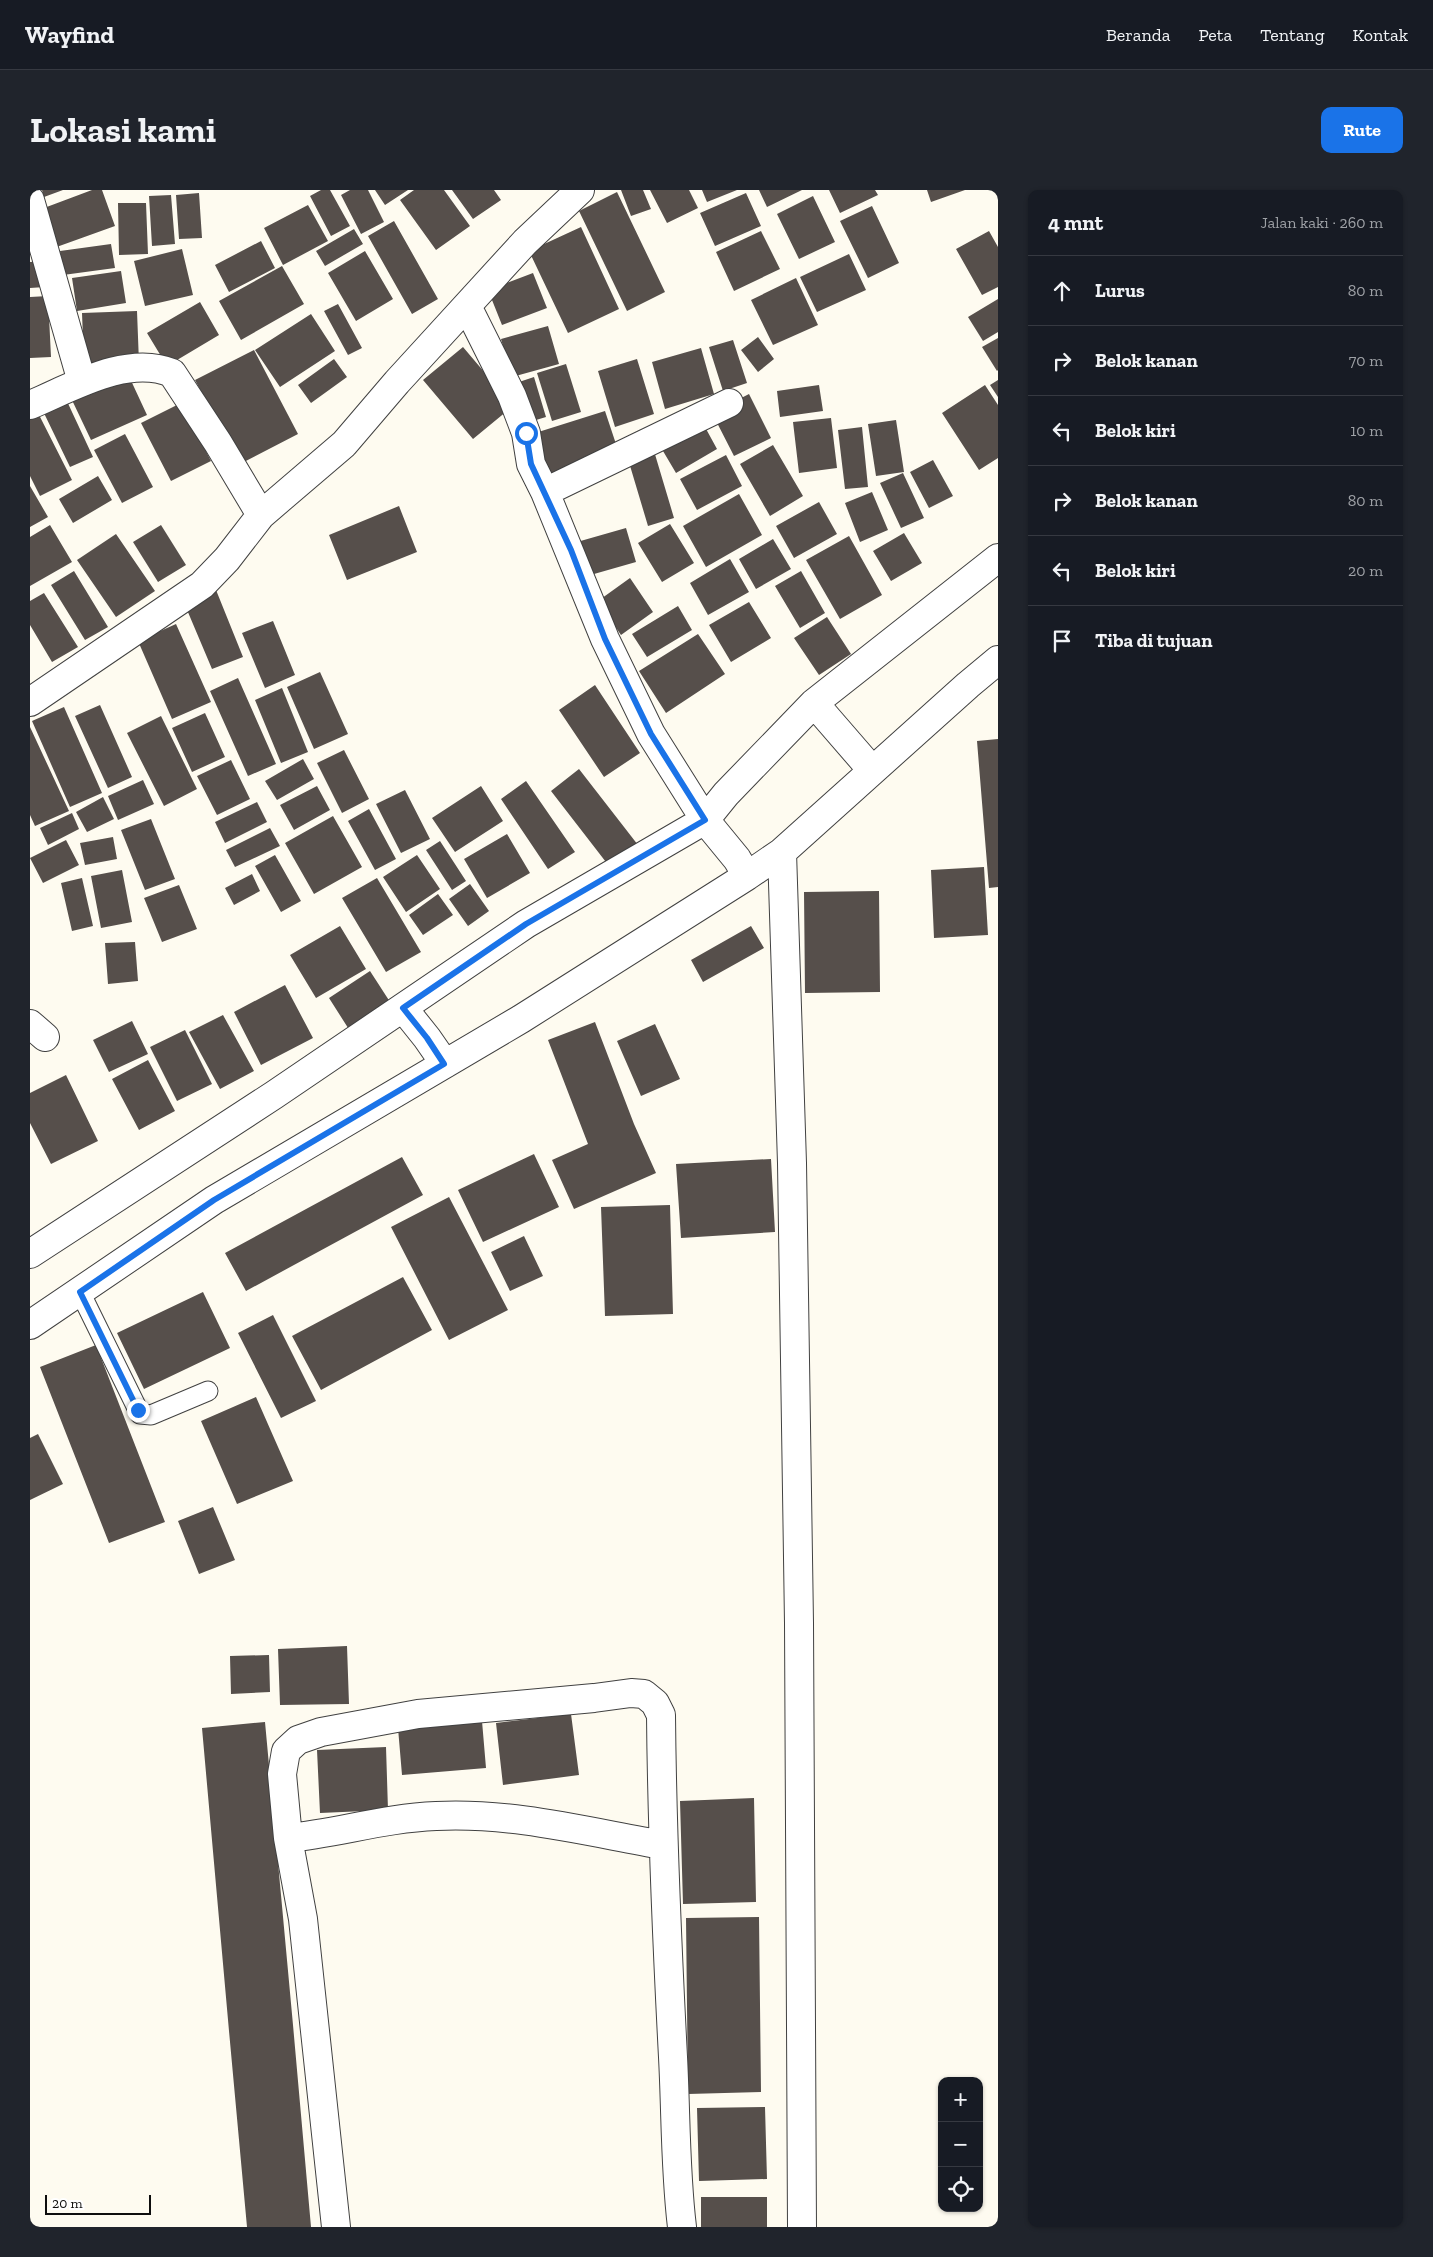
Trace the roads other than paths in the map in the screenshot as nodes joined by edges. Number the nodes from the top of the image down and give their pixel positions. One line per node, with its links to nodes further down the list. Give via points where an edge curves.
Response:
1 (580, 190): 3 (street, via 525,242)
2 (30, 200): 4 (street)
3 (467, 306): 7 (street, via 512,396 526,433 531,464); 8 (street, via 344,444)
4 (82, 382): 6 (street); 8 (street, via 95,376 144,367 162,368 172,373)
5 (729, 403): 7 (street)
6 (30, 405)
7 (545, 492): 14 (street, via 605,639 651,734)
8 (261, 515): 11 (street, via 202,585)
9 (998, 558): 12 (street)
10 (998, 660): 13 (street)
11 (30, 702)
12 (818, 708): 13 (street); 14 (street, via 726,794)
13 (872, 770): 15 (street)
14 (708, 823): 16 (street); 17 (street, via 526,924)
15 (782, 852): 16 (street); 27 (street, via 792,1172 799,1623)
16 (742, 868): 18 (street, via 521,1019)
17 (414, 1022): 18 (street); 19 (street)
18 (444, 1064): 20 (street, via 214,1200)
19 (30, 1254)
20 (80, 1292): 21 (street); 22 (lane, via 140,1414 151,1415)
21 (30, 1326)
22 (208, 1391)
23 (288, 1838): 24 (street, via 323,1834 378,1821 494,1816); 24 (street, via 282,1774 286,1751 298,1740 322,1732 418,1714 631,1693 644,1694 655,1703 661,1715); 25 (street, via 303,1919)
24 (662, 1845): 26 (street, via 677,2181)
25 (336, 2227)
26 (682, 2227)
27 (802, 2227)

